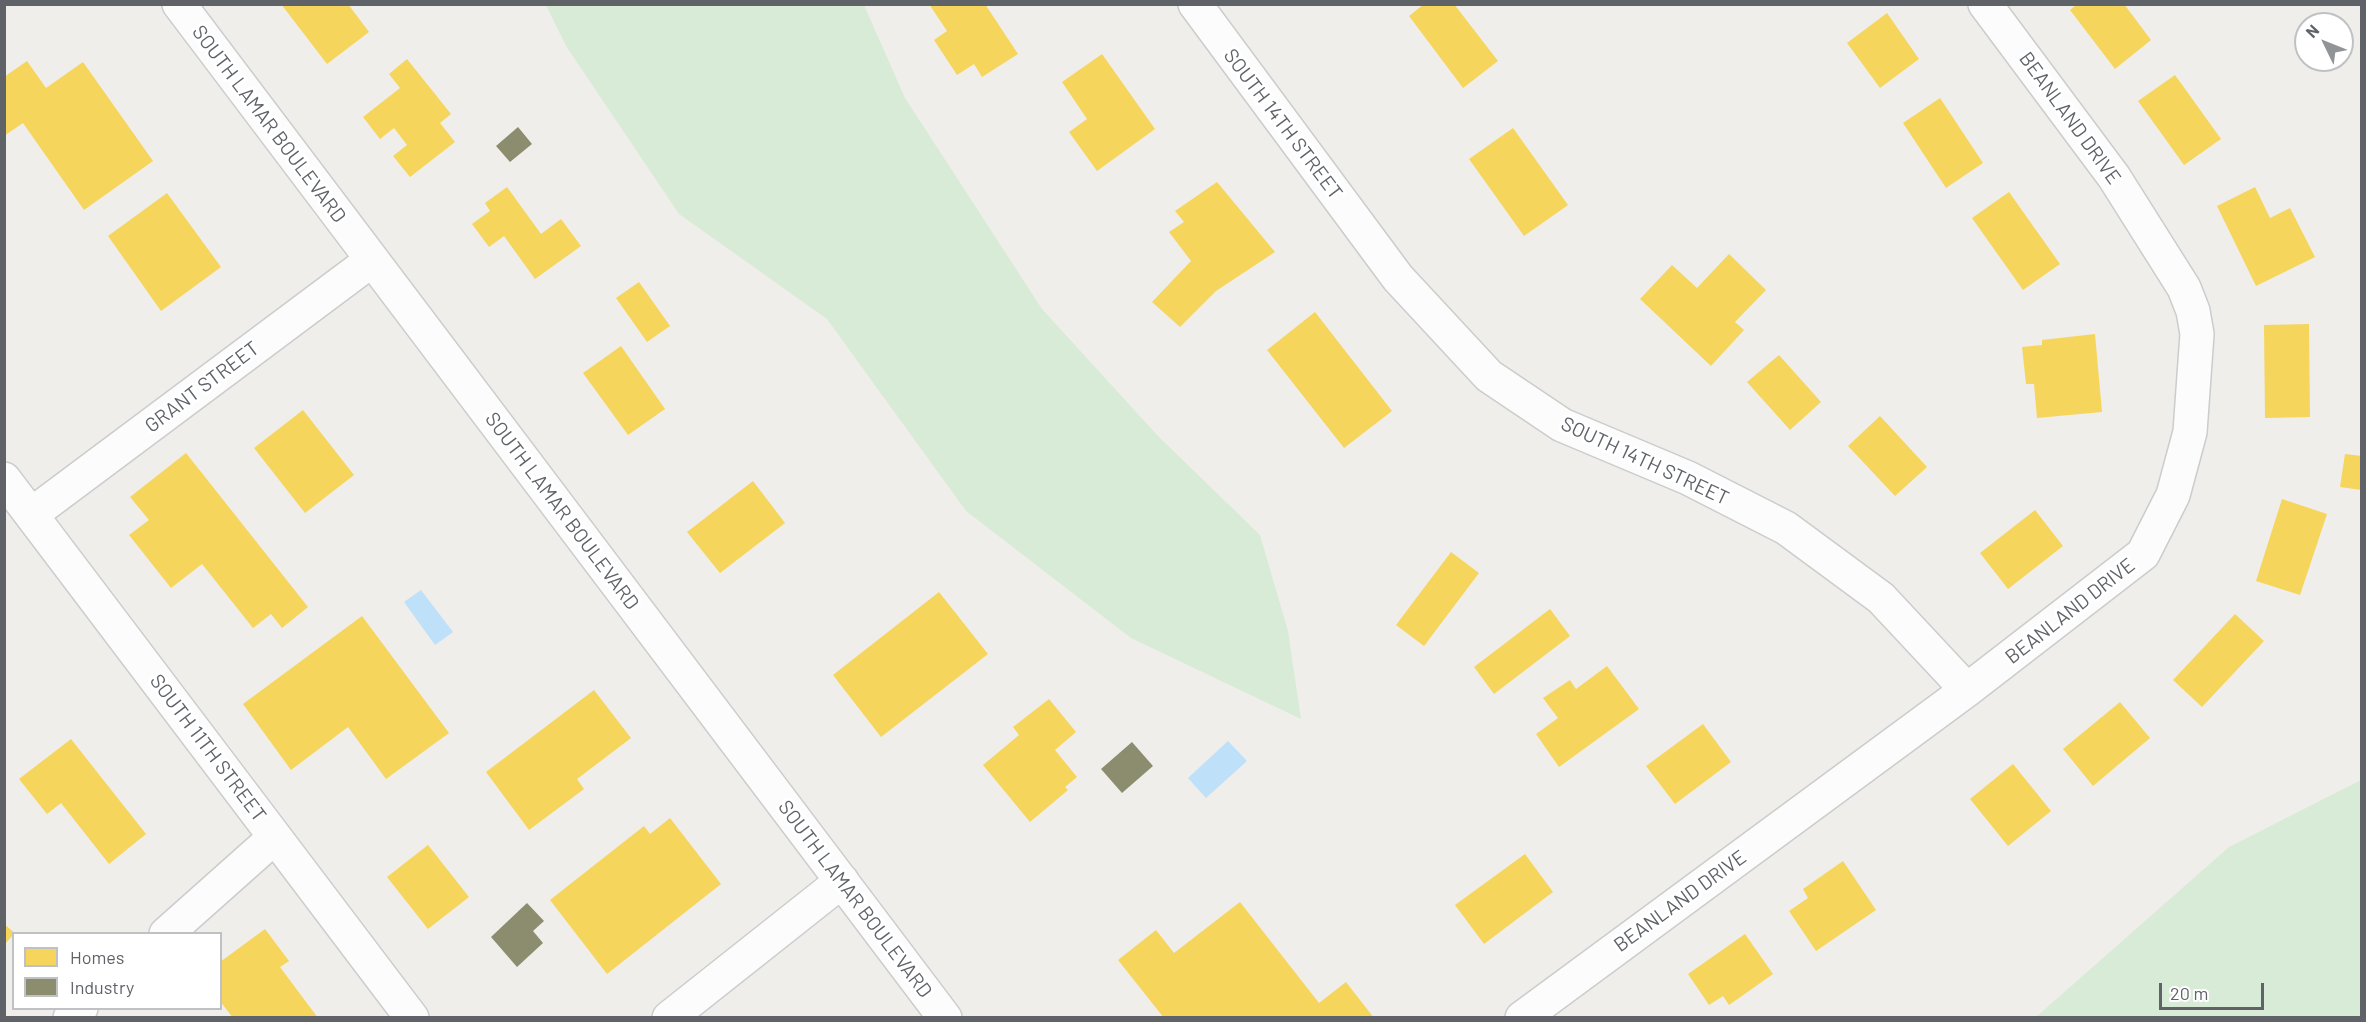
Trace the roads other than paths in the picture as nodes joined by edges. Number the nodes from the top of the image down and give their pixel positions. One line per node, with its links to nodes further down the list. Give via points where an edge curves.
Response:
1 (179, 4): 4 (street, SOUTH LAMAR BOULEVARD)
2 (1194, 4): 7 (street, SOUTH 14TH STREET, via 1398,278 1489,376 1562,425 1688,478 1786,528 1881,598)
3 (1985, 4): 7 (street, BEANLAND DRIVE, via 2114,177 2184,288 2198,334 2190,432 2173,495 2143,554)
4 (372, 260): 6 (street, GRANT STREET); 9 (street, SOUTH LAMAR BOULEVARD)
5 (4, 479): 6 (street, SOUTH 11TH STREET)
6 (32, 514): 8 (street, SOUTH 11TH STREET)
7 (1967, 690): 14 (street, BEANLAND DRIVE)
8 (275, 837): 10 (street); 11 (street, SOUTH 11TH STREET)
9 (842, 881): 12 (street); 13 (street, SOUTH LAMAR BOULEVARD)
10 (167, 932)
11 (412, 1017)
12 (669, 1017)
13 (945, 1017)
14 (1522, 1017)

